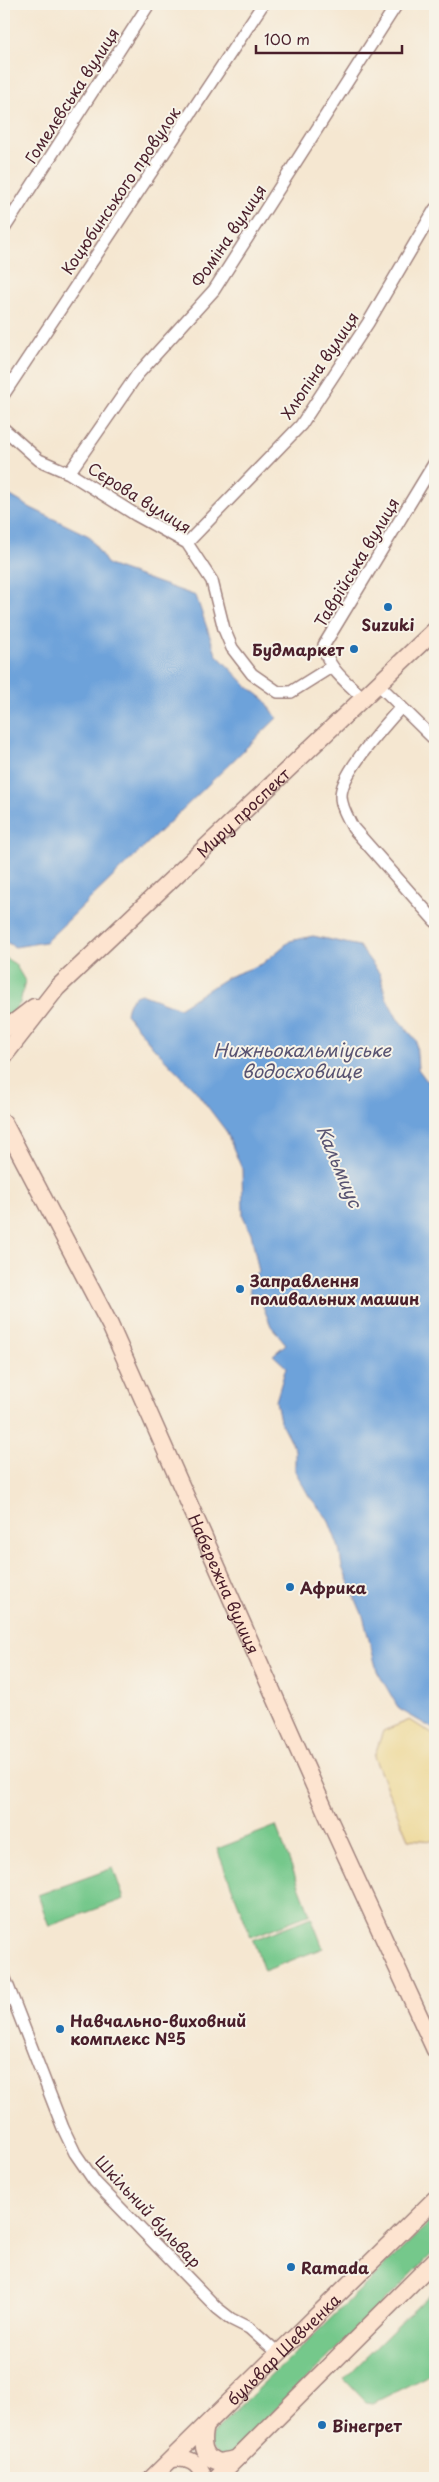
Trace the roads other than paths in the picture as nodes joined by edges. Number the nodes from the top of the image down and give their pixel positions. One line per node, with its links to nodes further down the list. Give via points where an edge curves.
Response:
1 (149, 4): 5 (street, Гомелєвська вулиця)
2 (263, 4): 6 (street, Коцюбинського провулок)
3 (397, 4): 9 (street, Фоміна вулиця, via 214,290 137,375)
4 (435, 209): 10 (street, Хлюпіна вулиця, via 368,323 301,425)
5 (4, 229)
6 (4, 394)
7 (4, 429): 9 (street, Сєрова вулиця, via 39,460)
8 (435, 462): 12 (street, Таврійська вулиця, via 324,645)
9 (69, 472): 10 (street, Сєрова вулиця, via 136,516)
10 (187, 543): 12 (street, Сєрова вулиця, via 212,581 232,648 252,674 278,692 291,692)
11 (435, 630): 13 (main road, Миру проспект)
12 (331, 667): 14 (street)
13 (378, 684): 14 (main road, Миру проспект); 15 (street)
14 (364, 698): 18 (main road, Миру проспект)
15 (401, 707): 16 (street); 17 (street, via 356,762 341,795 344,812 353,828)
16 (435, 740)
17 (435, 922)
18 (55, 991): 19 (main road, Миру проспект); 20 (main road, Миру проспект)
19 (4, 1030)
20 (5, 1057)
21 (6, 1124): 23 (main road, Набережна вулиця, via 110,1325)
22 (4, 1976): 30 (street, Шкільний бульвар, via 64,2128 83,2166 217,2308 249,2328)
23 (433, 2046): 24 (main road, Набережна вулиця)
24 (435, 2058)
25 (435, 2192): 26 (main road, бульвар Шевченка)
26 (431, 2204): 30 (main road, бульвар Шевченка)
27 (435, 2260): 29 (main road)
28 (435, 2270): 29 (main road, via 394,2309)
29 (378, 2316): 33 (main road)
30 (278, 2354): 31 (main road, бульвар Шевченка)
31 (205, 2426): 32 (main road, бульвар Шевченка); 33 (main road, via 203,2446 208,2456 219,2462)
32 (172, 2459): 34 (main road, бульвар Шевченка); 35 (main road, via 193,2462)
33 (236, 2459): 36 (main road)
34 (152, 2478)
35 (204, 2478)
36 (217, 2478)

